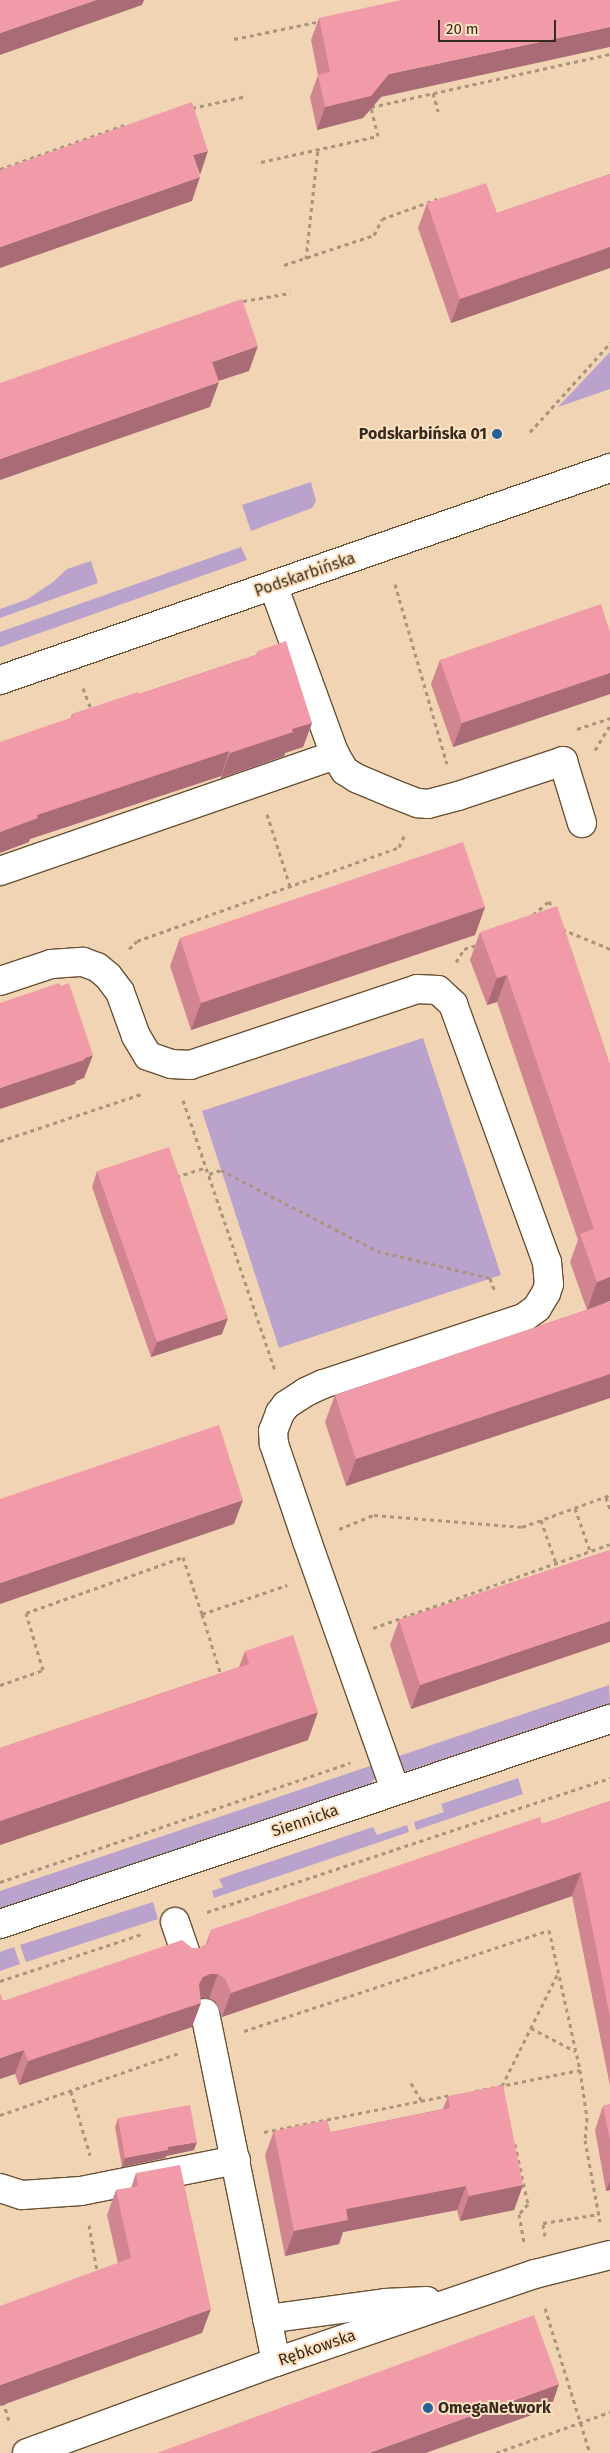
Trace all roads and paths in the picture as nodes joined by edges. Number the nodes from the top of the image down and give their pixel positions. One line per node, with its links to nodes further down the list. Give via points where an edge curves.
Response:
1 (331, 20): 2 (path)
2 (234, 39)
3 (610, 54): 4 (path)
4 (433, 93): 7 (path); 9 (path, via 372,107 378,136)
5 (247, 96): 6 (path)
6 (189, 108)
7 (438, 111)
8 (127, 124): 11 (path)
9 (318, 149): 10 (path); 13 (path)
10 (261, 162)
11 (0, 169)
12 (437, 199): 13 (path, via 382,219 374,235)
13 (306, 259): 14 (path)
14 (284, 265)
15 (290, 293): 16 (path)
16 (243, 301)
17 (610, 344): 18 (path)
18 (530, 432)
19 (610, 468): 21 (street, Podskarbińska)
20 (395, 584): 29 (path)
21 (273, 585): 22 (street, Podskarbińska); 27 (street)
22 (0, 680)
23 (83, 688): 25 (path)
24 (610, 718): 26 (path)
25 (95, 720)
26 (573, 731)
27 (335, 755): 28 (street); 30 (street, via 345,771 356,778)
28 (257, 782): 32 (street); 33 (path)
29 (458, 796): 30 (street, via 428,804); 31 (street, via 562,761)
30 (418, 803): 33 (path, via 399,847)
31 (582, 823)
32 (0, 871)
33 (290, 886): 39 (path, via 137,941)
34 (527, 918): 35 (path, via 549,901)
35 (556, 919)
36 (560, 928): 38 (path)
37 (482, 943): 40 (path, via 464,949)
38 (610, 949)
39 (126, 953)
40 (454, 964)
41 (0, 981): 42 (street, via 51,964 83,962 97,967 120,992 136,1036 148,1056)
42 (171, 1064): 47 (path); 50 (street, via 190,1065 417,989 438,990 453,1004 458,1016 547,1262 549,1284 542,1301 532,1314)
43 (136, 1085): 45 (path)
44 (147, 1092): 45 (path)
45 (139, 1094): 46 (path)
46 (0, 1141)
47 (206, 1167): 48 (path); 49 (path)
48 (209, 1174): 50 (path, via 221,1170 377,1251 490,1278); 51 (path)
49 (169, 1180)
50 (504, 1324): 51 (street, via 323,1384)
51 (286, 1405): 56 (street, via 275,1424 274,1444)
52 (608, 1496): 53 (path); 54 (path)
53 (575, 1508): 55 (path); 58 (path)
54 (610, 1509)
55 (541, 1520): 56 (path, via 522,1527 374,1516); 59 (path)
56 (307, 1541): 62 (street)
57 (610, 1544): 58 (path)
58 (590, 1552): 59 (path)
59 (556, 1563): 62 (path)
60 (290, 1584): 61 (path)
61 (202, 1614): 63 (path); 64 (path, via 183,1558 26,1613 43,1670)
62 (342, 1638): 66 (street)
63 (223, 1680)
64 (0, 1685)
65 (610, 1719): 68 (street, Siennicka)
66 (381, 1752): 68 (street); 69 (path)
67 (610, 1778): 70 (path)
68 (395, 1790): 71 (street, Siennicka)
69 (0, 1882)
70 (176, 1922): 72 (street); 74 (path)
71 (0, 1924)
72 (187, 1957)
73 (558, 1973): 76 (path); 77 (path, via 549,1930); 78 (path)
74 (0, 1981)
75 (205, 2013): 77 (street)
76 (531, 2028): 78 (path); 81 (path)
77 (211, 2042): 82 (path); 89 (street)
78 (576, 2052): 79 (path)
79 (580, 2070): 81 (path); 92 (path, via 587,2118 585,2140)
80 (411, 2082): 86 (path)
81 (502, 2085): 83 (path); 85 (path)
82 (71, 2091): 87 (path); 91 (path)
83 (466, 2092)
84 (458, 2094): 86 (path)
85 (504, 2094)
86 (422, 2101): 89 (path)
87 (0, 2115)
88 (514, 2140): 94 (path, via 528,2204 519,2214)
89 (234, 2149): 91 (street); 99 (street)
90 (0, 2188): 91 (street, via 22,2195)
91 (90, 2189): 96 (path, via 98,2271)
92 (599, 2214): 93 (path, via 543,2223); 95 (path)
93 (546, 2239)
94 (524, 2243)
95 (608, 2256): 97 (street, Rębkowska)
96 (89, 2274)
97 (535, 2274): 98 (street, Rębkowska); 103 (path)
98 (442, 2305): 99 (street, via 406,2301); 100 (street, Rębkowska)
99 (267, 2319): 100 (street)
100 (276, 2362): 105 (street, Rębkowska)
101 (0, 2392): 104 (path)
102 (610, 2412): 103 (path)
103 (580, 2422): 106 (path); 107 (path)
104 (11, 2426)
105 (27, 2453)
106 (496, 2453)
107 (590, 2453)

